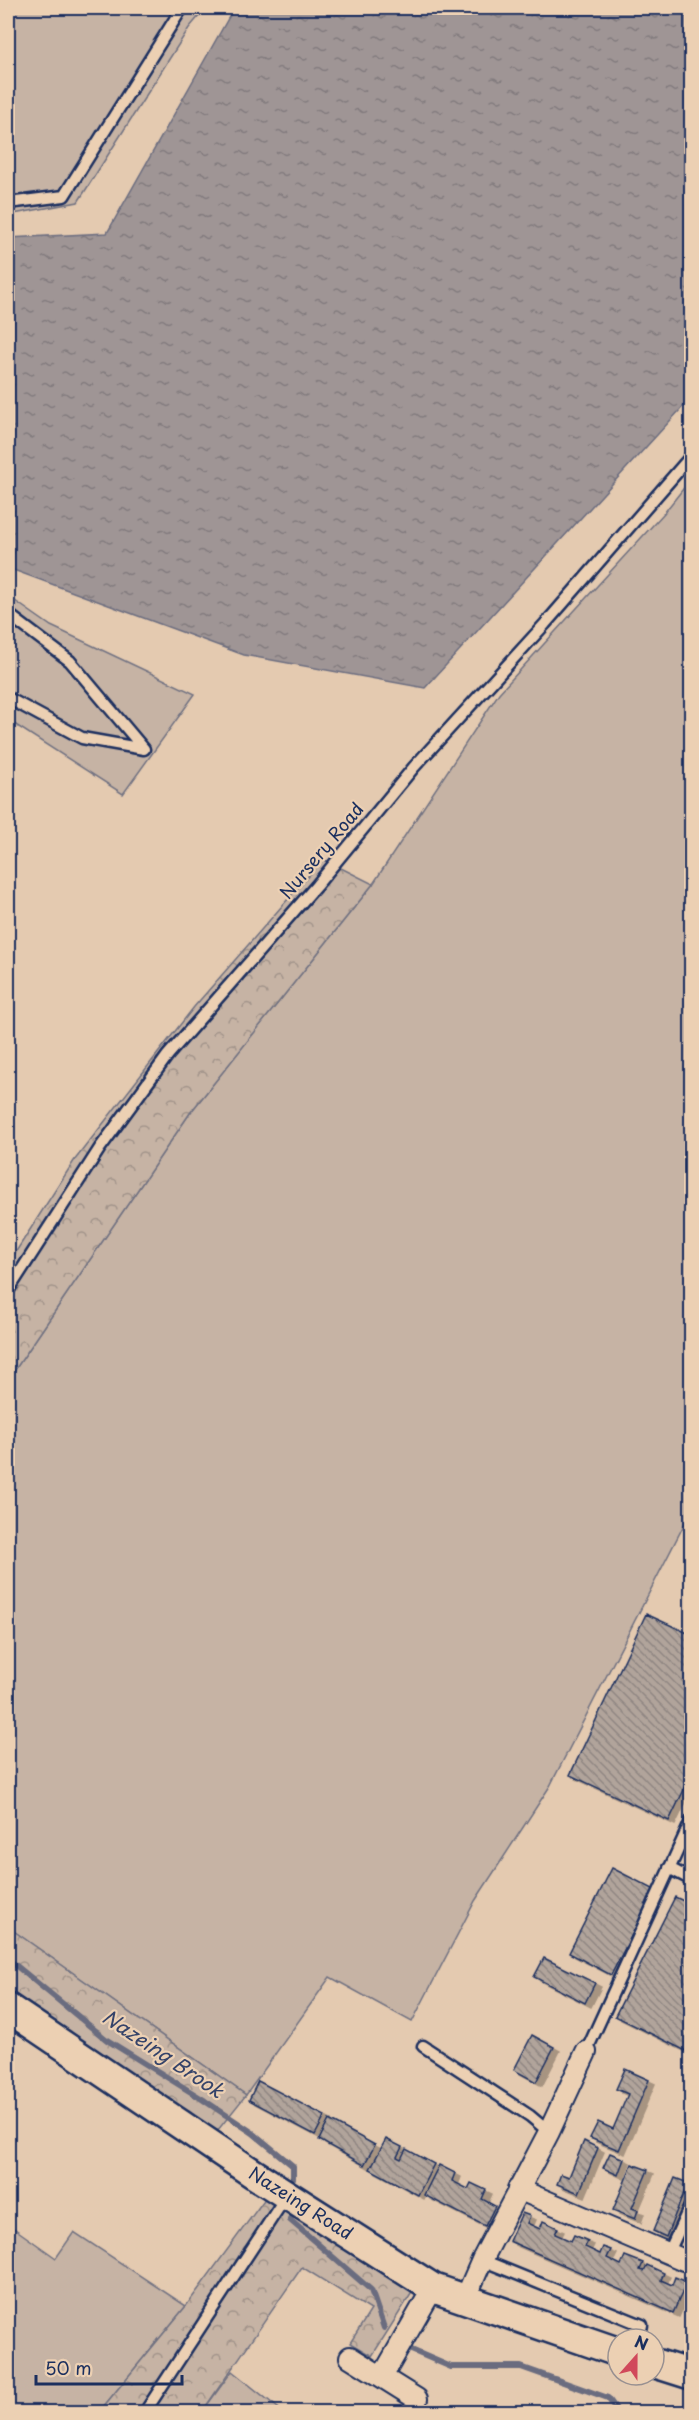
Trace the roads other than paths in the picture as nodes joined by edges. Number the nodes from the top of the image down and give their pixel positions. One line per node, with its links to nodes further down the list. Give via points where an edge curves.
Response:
1 (182, 8): 2 (lane, via 64,196)
2 (8, 203)
3 (692, 455): 6 (lane, Nursery Road, via 414,767 168,1055 99,1148)
4 (8, 614): 5 (lane, via 70,661 144,749 82,738)
5 (8, 698)
6 (8, 1291)
7 (692, 1820): 8 (lane)
8 (669, 1868): 9 (lane); 12 (lane)
9 (692, 1880)
10 (8, 2008): 15 (main road, Nazeing Road)
11 (423, 2046): 13 (lane, via 531,2116)
12 (586, 2052): 13 (street)
13 (549, 2132): 14 (street)
14 (518, 2189): 17 (street); 18 (street)
15 (287, 2195): 19 (main road, Nazeing Road); 28 (lane)
16 (692, 2202): 17 (lane)
17 (676, 2257)
18 (482, 2260): 20 (street); 21 (lane)
19 (433, 2288): 20 (main road, Nazeing Road); 26 (street)
20 (465, 2299): 22 (main road, Nazeing Road)
21 (642, 2327)
22 (606, 2348)
23 (350, 2357): 26 (street)
24 (666, 2367): 25 (main road)
25 (692, 2375)
26 (382, 2377): 27 (street)
27 (417, 2399)
28 (145, 2412)

